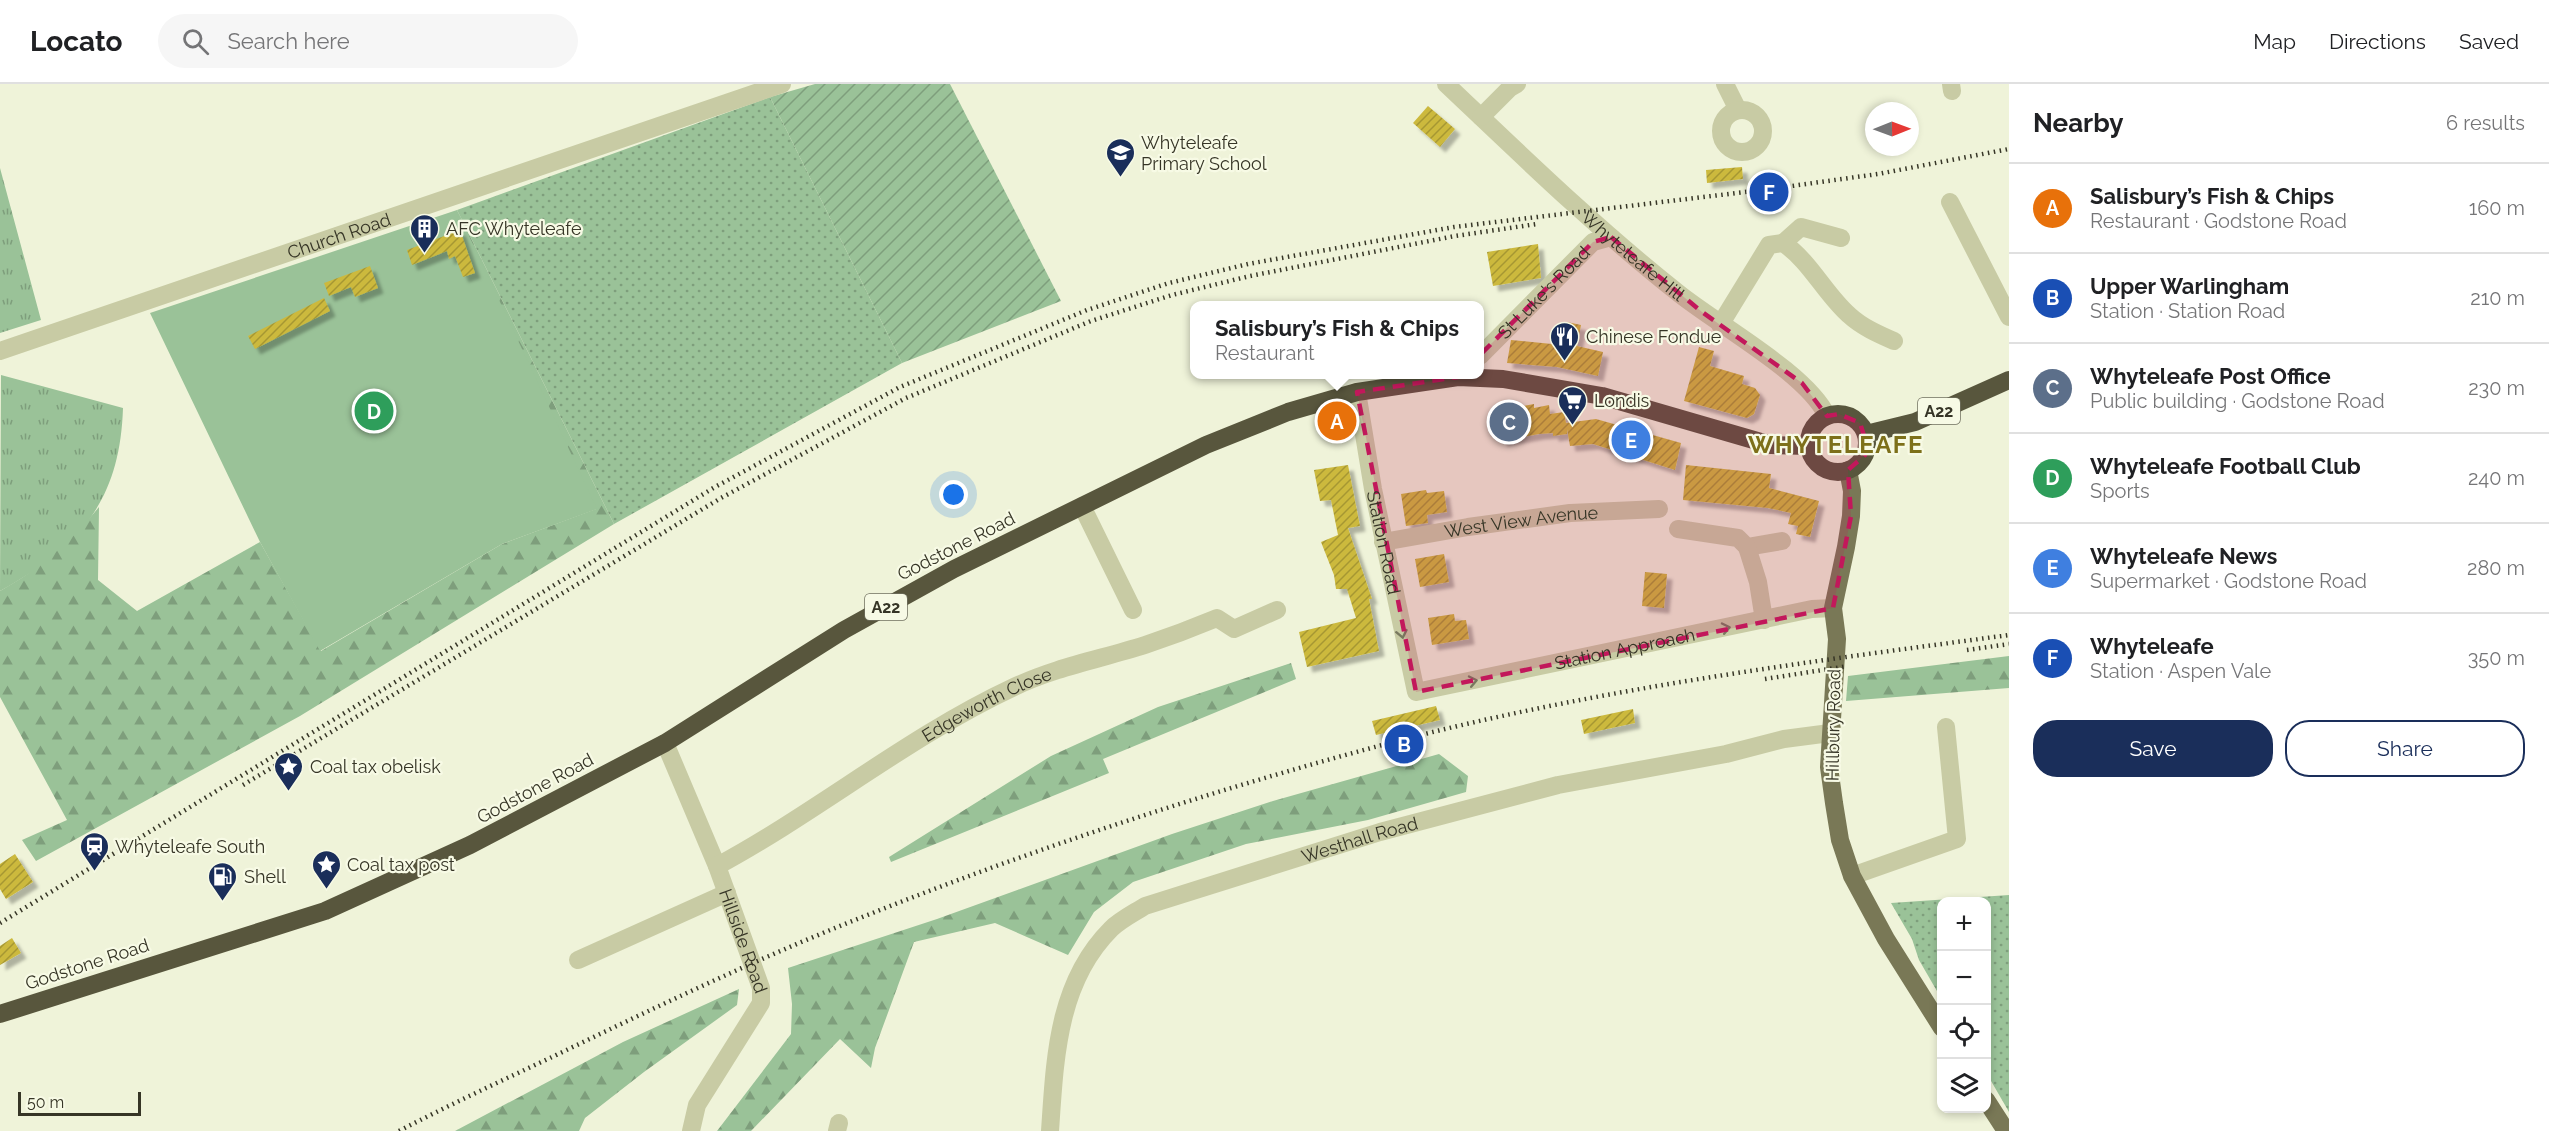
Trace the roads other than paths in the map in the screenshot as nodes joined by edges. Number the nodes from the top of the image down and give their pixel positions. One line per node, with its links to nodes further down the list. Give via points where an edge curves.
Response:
1 (782, 84): 14 (street, Church Road)
2 (1446, 84): 6 (street, Whyteleafe Hill)
3 (1517, 84): 6 (street)
4 (1729, 85): 5 (street)
5 (1738, 110)
6 (1481, 117): 8 (street, Whyteleafe Hill)
7 (1950, 202): 11 (street)
8 (1611, 237): 12 (street, Whyteleafe Hill); 15 (street, St Luke's Road, via 1593,242)
9 (1841, 238): 10 (street, via 1802,227)
10 (1783, 243): 12 (street, via 1769,245); 13 (street, via 1849,315 1874,333)
11 (2009, 318)
12 (1720, 325): 20 (street, Whyteleafe Hill, via 1802,383)
13 (1894, 341)
14 (0, 351)
15 (1484, 351)
16 (1484, 378): 22 (highway, Godstone Road / A22, via 1558,387 1630,403 1771,445)
17 (1440, 379): 19 (highway, Godstone Road / A22)
18 (2009, 380): 21 (highway, A22, via 1915,422)
19 (1357, 392): 24 (highway, Godstone Road / A22, via 1277,416 1206,445); 28 (street, Station Road)
20 (1827, 416): 21 (highway, via 1850,416); 22 (highway, via 1810,434)
21 (1866, 434): 23 (highway, via 1864,455)
22 (1809, 446): 23 (highway, via 1823,468 1835,472)
23 (1848, 470): 30 (main road, Hillbury Road, via 1851,516)
24 (1082, 506): 31 (street); 37 (highway, Godstone Road / A22, via 954,569 844,630)
25 (1659, 509): 28 (street, West View Avenue, via 1570,513)
26 (1678, 529): 29 (street, via 1738,537)
27 (1782, 541): 29 (street)
28 (1383, 542): 34 (street, Station Road, one-way to 34)
29 (1747, 547): 33 (street)
30 (1833, 608): 33 (street, Station Approach); 36 (main road, Hillbury Road, via 1837,639)
31 (1133, 610)
32 (1277, 610): 38 (street, Edgeworth Close, via 1234,629 1218,618 1014,687 931,732 778,832)
33 (1764, 620): 34 (street, Station Approach, one-way to 33)
34 (1416, 692)
35 (1946, 727): 39 (street, via 1957,838)
36 (1830, 733): 39 (main road, Hillbury Road, via 1834,803 1840,840); 46 (street, Westhall Road, via 1558,785 1380,832 1145,906 1112,927 1084,962 1064,1009 1054,1065)
37 (665, 743): 38 (street, Hillside Road); 42 (highway, Godstone Road / A22, via 470,845 325,911)
38 (717, 866): 40 (street, Hillside Road)
39 (1852, 876): 43 (main road, Hillbury Road)
40 (727, 893): 41 (street); 45 (street, Hillside Road, via 761,988 761,1003 697,1106)
41 (579, 960)
42 (0, 1014)
43 (1937, 1022)
44 (1991, 1108): 47 (main road)
45 (691, 1131)
46 (1050, 1131)
47 (2006, 1131)

